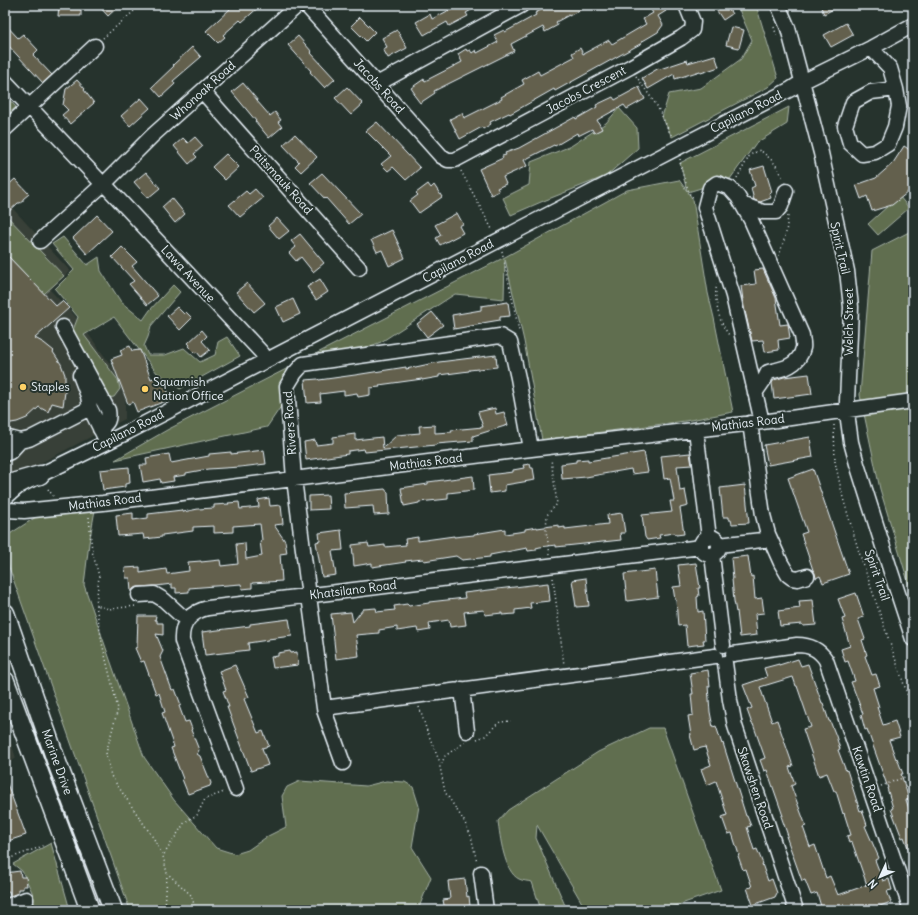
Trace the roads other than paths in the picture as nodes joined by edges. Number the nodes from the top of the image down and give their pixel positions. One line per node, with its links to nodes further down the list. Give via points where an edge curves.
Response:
1 (298, 5): 13 (street, Whonoak Road)
2 (306, 5): 11 (street, Jacobs Road)
3 (522, 5): 11 (street)
4 (686, 5): 16 (street, Jacobs Crescent, via 693,22 692,30 681,38)
5 (778, 5): 10 (street, Welch Street, via 788,28)
6 (913, 25): 8 (street, Capilano Road)
7 (94, 46): 14 (street)
8 (871, 48): 10 (street, Capilano Road); 12 (street, via 890,68)
9 (5, 81): 14 (street, Lawa Avenue)
10 (802, 82): 23 (street, Capilano Road); 28 (street, Welch Street, via 821,153 849,284 851,320)
11 (377, 84): 16 (street, Jacobs Road, via 441,156)
12 (896, 89): 12 (street, via 871,92 853,102 845,126 850,143 862,154 875,152 888,144 899,106)
13 (203, 92): 17 (street, Whonoak Road); 21 (street, Paitsmauk Road)
14 (29, 107): 15 (street); 17 (street, Lawa Avenue)
15 (5, 130)
16 (455, 160)
17 (103, 183): 20 (street, Whonoak Road); 23 (street, Lawa Avenue)
18 (786, 191): 19 (street, via 776,212 763,212)
19 (742, 204): 25 (street, via 802,335 803,347 792,365 768,372); 25 (street, via 730,188 717,183 710,188 705,207 734,296)
20 (40, 241)
21 (359, 268)
22 (63, 327): 30 (street, via 108,410 109,418)
23 (267, 360): 34 (street, Capilano Road)
24 (80, 375): 27 (street)
25 (755, 393): 29 (street)
26 (913, 401): 28 (street, Mathias Road)
27 (90, 408): 30 (street); 33 (street, via 29,439)
28 (847, 410): 29 (street, Mathias Road); 49 (street, Welch Street, via 854,452)
29 (756, 422): 31 (street, Mathias Road); 42 (street, via 763,515)
30 (100, 429): 34 (street)
31 (696, 430): 35 (street, Mathias Road); 43 (street, Skawshen Road)
32 (5, 437): 33 (street)
33 (20, 441): 36 (street)
34 (107, 442): 38 (street, Capilano Road)
35 (531, 449): 37 (street, Mathias Road); 37 (street, Rivers Road, via 510,342 500,336 303,364 287,386)
36 (5, 454)
37 (294, 479): 41 (street, Mathias Road, via 49,509); 45 (street, Rivers Road)
38 (44, 482): 39 (main road); 40 (street, Capilano Road, via 19,486)
39 (5, 485)
40 (5, 498)
41 (5, 509)
42 (770, 539): 43 (street, Khatsilano Road); 44 (street, via 788,575 792,578)
43 (710, 546): 45 (street, Khatsilano Road); 50 (street, Skawshen Road)
44 (807, 576)
45 (309, 596): 48 (street, Khatsilano Road, via 201,609); 54 (street, Rivers Road)
46 (140, 600): 48 (street, via 154,594)
47 (5, 613): 62 (main road, Marine Drive, via 56,760)
48 (187, 621): 57 (street, via 182,636 183,647)
49 (913, 639)
50 (721, 655): 52 (street); 64 (street, Skawshen Road, via 735,726); 65 (street, Kawtin Road, via 797,645 811,647 822,654 829,666)
51 (5, 681): 53 (main road, Marine Drive)
52 (462, 689): 54 (street); 55 (street)
53 (9, 705): 61 (main road, Marine Drive)
54 (324, 708): 56 (street, Rivers Road)
55 (469, 737)
56 (343, 763)
57 (236, 789)
58 (481, 873): 63 (street)
59 (26, 899): 60 (street)
60 (5, 907)
61 (90, 910)
62 (113, 910)
63 (486, 910)
64 (796, 910)
65 (911, 910)

